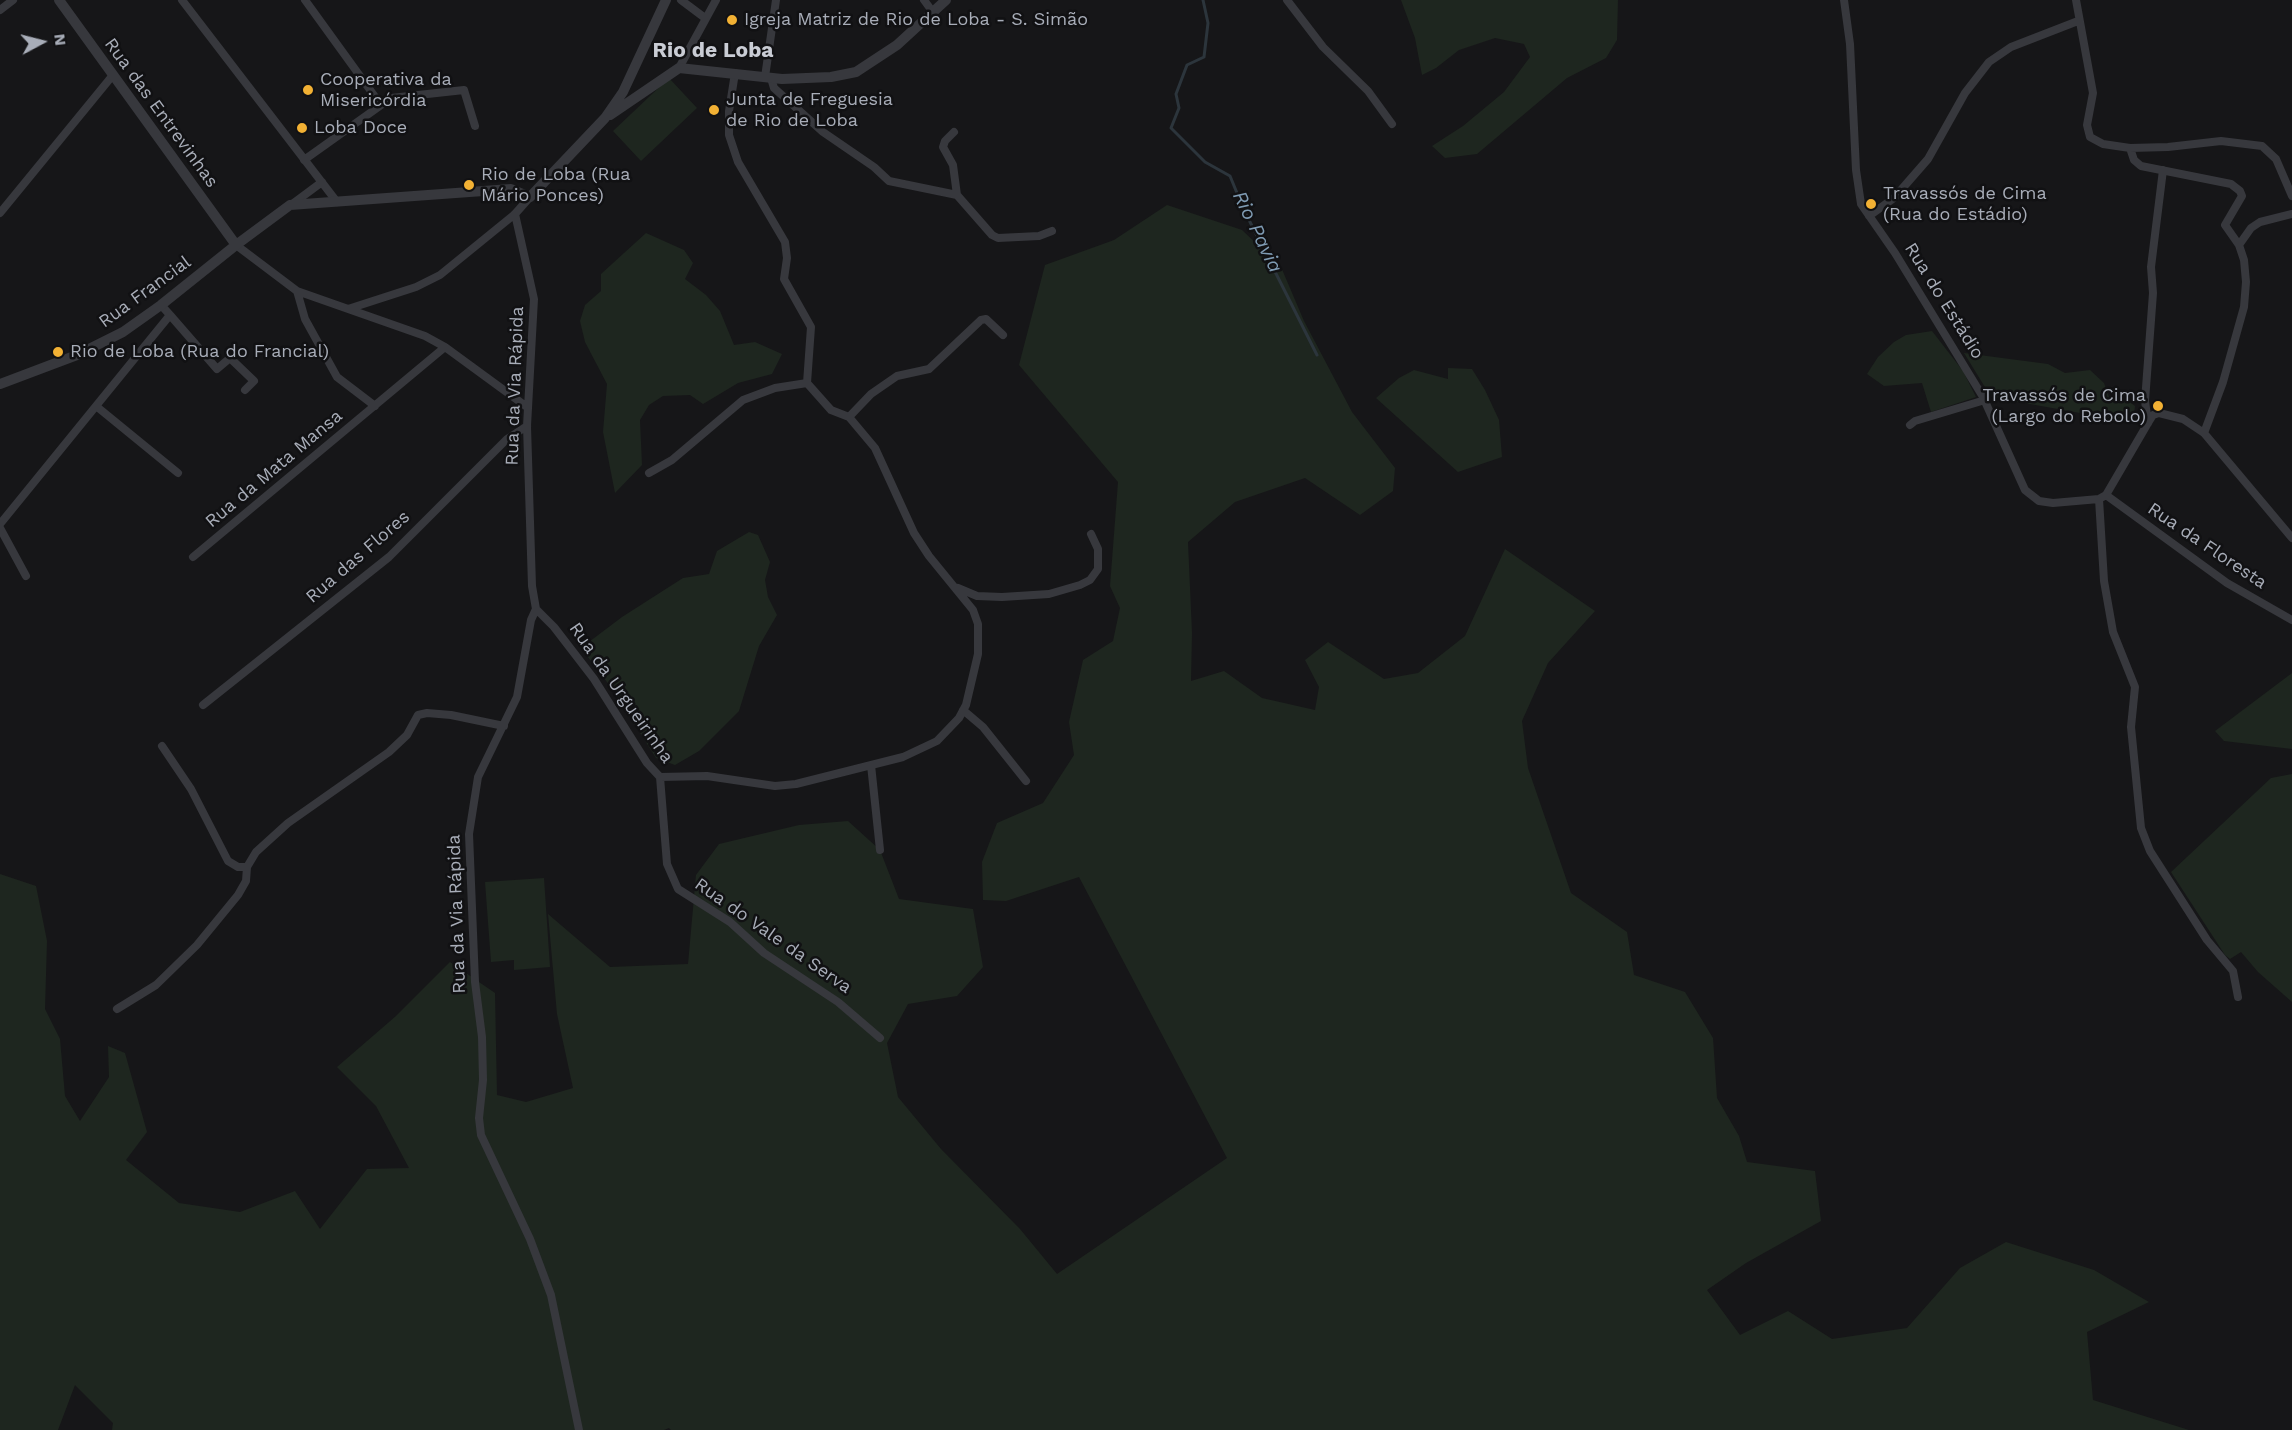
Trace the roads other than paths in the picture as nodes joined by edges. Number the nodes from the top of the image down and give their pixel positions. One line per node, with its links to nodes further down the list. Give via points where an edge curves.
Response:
1 (13, 0): 14 (street)
2 (59, 0): 20 (street, Rua das Entrevinhas)
3 (183, 0): 31 (street)
4 (305, 0): 25 (street)
5 (666, 0): 23 (street)
6 (681, 0): 16 (street)
7 (716, 0): 16 (street)
8 (776, 0): 21 (street)
9 (924, 0): 15 (street)
10 (946, 0): 15 (street)
11 (1287, 0): 27 (street, via 1323,47 1368,91)
12 (1844, 0): 42 (street, Rua do Estádio, via 1858,195)
13 (2076, 0): 17 (street)
14 (0, 10)
15 (932, 11): 21 (street, via 897,45 856,72 831,77)
16 (705, 18): 18 (street)
17 (2078, 21): 30 (street, via 2093,93 2090,137 2103,144); 42 (street, via 2011,47 1989,62 1965,93 1928,159 1894,198)
18 (679, 68): 19 (street); 22 (street)
19 (735, 73): 21 (street); 52 (street, via 729,135 738,162 785,242 784,279 810,327)
20 (113, 75): 39 (street); 44 (street, Rua das Entrevinhas)
21 (768, 77): 34 (street, via 774,88 823,132 889,180)
22 (651, 85): 23 (street); 24 (street)
23 (622, 92): 24 (street, via 623,100); 26 (street)
24 (632, 99): 26 (street)
25 (381, 105): 28 (street, via 391,98 464,90); 31 (street)
26 (605, 118): 35 (street)
27 (1392, 124)
28 (475, 126)
29 (954, 132): 34 (street, via 943,147 953,165)
30 (2130, 148): 32 (street, via 2141,166); 36 (street, via 2220,141 2262,146 2276,159)
31 (304, 160): 33 (street)
32 (2163, 170): 45 (street, via 2237,188 2242,196 2225,225); 60 (street, via 2151,267 2153,293 2145,401)
33 (322, 182): 37 (street); 38 (street)
34 (957, 195): 43 (street, via 998,238 1039,236)
35 (530, 196): 37 (street, via 511,189); 40 (street)
36 (2292, 196)
37 (337, 202): 38 (street)
38 (290, 206): 44 (street, Rua Francial)
39 (0, 213)
40 (515, 214): 48 (street, via 440,275 416,288); 58 (street, Rua da Via Rápida, via 534,299)
41 (2292, 214): 45 (street, via 2260,222)
42 (1869, 216): 55 (street, Rua do Estádio)
43 (1052, 231)
44 (236, 245): 46 (street); 47 (street, Rua Francial)
45 (2239, 246): 63 (street, via 2246,282 2244,307)
46 (297, 291): 48 (street); 57 (street, Rua da Mata Mansa, via 305,319 337,377)
47 (161, 305): 49 (street); 53 (street, Rua Francial, via 107,341)
48 (347, 310): 51 (street)
49 (170, 315): 54 (street, via 217,369 230,358 254,381); 56 (street)
50 (1003, 335): 59 (street, via 986,319 981,320 929,369 897,376)
51 (446, 347): 57 (street, Rua da Mata Mansa); 58 (street)
52 (807, 383): 59 (street, Rua da Urgueirinha, via 831,410); 65 (street, via 743,399 672,460)
53 (0, 384)
54 (245, 390)
55 (1985, 400): 61 (street); 66 (street, Rua do Estádio, via 2025,490 2039,501 2053,503)
56 (96, 406): 64 (street); 67 (street)
57 (375, 406): 70 (street, Rua da Mata Mansa)
58 (527, 407): 62 (street, Rua da Via Rápida)
59 (849, 417): 72 (street, Rua da Urgueirinha, via 875,448 928,556)
60 (2148, 423): 63 (street, via 2159,413 2183,419); 66 (street)
61 (1910, 425)
62 (526, 426): 73 (street, Rua da Via Rápida); 75 (street, Rua das Flores, via 507,439 389,557)
63 (2204, 433): 69 (street)
64 (178, 472)
65 (649, 473)
66 (2103, 497): 74 (street, Rua da Floresta, via 2227,583); 84 (street, via 2104,581 2113,632 2135,687 2131,727 2141,828 2150,851 2207,940 2233,971)
67 (0, 526): 71 (street)
68 (1091, 534): 72 (street, via 1098,549 1098,569 1080,585 1048,594 1002,597 977,596)
69 (2292, 538)
70 (193, 557)
71 (26, 576)
72 (955, 587): 76 (street, Rua da Urgueirinha, via 973,610 979,639)
73 (536, 609): 77 (street, Rua da Via Rápida, via 516,697); 80 (street, Rua da Urgueirinha, via 594,679)
74 (2292, 620)
75 (203, 705)
76 (963, 711): 79 (street, Rua da Urgueirinha, via 937,741 903,757); 81 (street, via 983,727)
77 (504, 726): 83 (street, via 451,715 418,715 407,735 389,752 288,823 256,852); 87 (street, Rua da Via Rápida, via 477,777 469,834 475,982 482,1037 483,1080 478,1118 481,1135 530,1239 551,1295)
78 (162, 746): 83 (street, via 191,789 228,861)
79 (871, 765): 80 (street, Rua da Urgueirinha, via 775,786 707,776); 82 (street)
80 (660, 777): 86 (street, Rua do Vale da Serva, via 667,864 678,889 730,922 764,953 838,1002)
81 (1026, 781)
82 (880, 849)
83 (247, 867): 85 (street, via 246,881 238,895 190,953 156,985)
84 (2238, 997)
85 (117, 1009)
86 (880, 1038)
87 (579, 1430)

